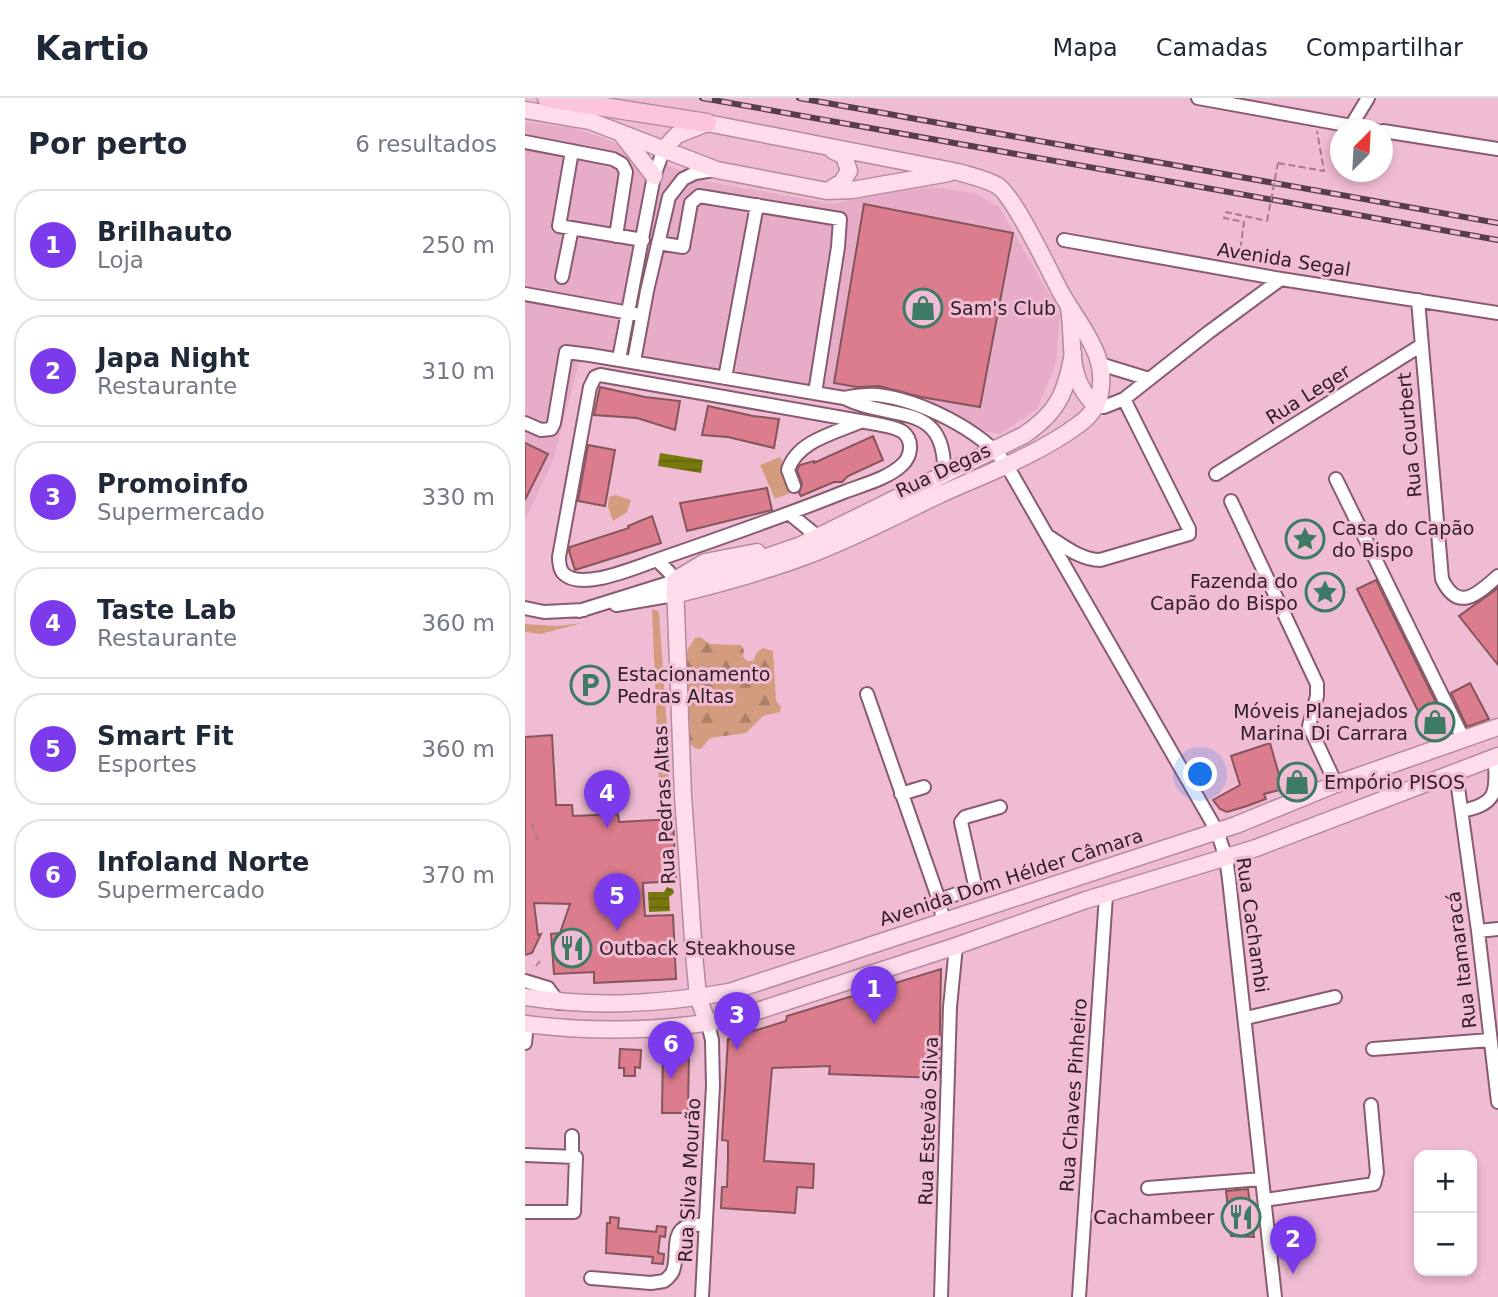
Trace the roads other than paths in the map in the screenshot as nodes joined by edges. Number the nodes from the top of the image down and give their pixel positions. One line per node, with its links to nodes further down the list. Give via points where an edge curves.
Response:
1 (547, 98): 6 (highway)
2 (1198, 98): 4 (street)
3 (1368, 98): 7 (street)
4 (1212, 99): 8 (street)
5 (525, 110): 6 (main road)
6 (589, 112): 9 (highway); 10 (main road)
7 (1355, 119)
8 (1330, 122)
9 (707, 123): 13 (main road); 14 (main road, via 677,135)
10 (619, 132): 14 (main road); 19 (main road)
11 (1393, 133): 15 (street)
12 (525, 142): 16 (street)
13 (825, 146): 18 (main road); 21 (main road, via 843,156 849,170 842,182)
14 (664, 149): 17 (main road); 19 (street)
15 (1498, 149)
16 (572, 151): 23 (street, via 559,226); 24 (street, via 619,160 625,168)
17 (717, 170): 20 (street, via 695,173); 21 (main road)
18 (958, 172): 21 (main road); 35 (main road, via 1005,192)
19 (654, 176): 20 (street); 25 (street)
20 (672, 190): 27 (street)
21 (827, 191)
22 (757, 205): 27 (street, via 699,196 691,202 683,247); 46 (street); 48 (street, via 841,220)
23 (572, 228): 24 (street); 30 (street)
24 (616, 236): 25 (street)
25 (643, 240): 28 (street)
26 (1064, 240): 31 (street, Avenida Segal)
27 (658, 243): 29 (street)
28 (639, 263): 29 (street); 32 (street)
29 (653, 266): 32 (street)
30 (562, 276)
31 (1281, 279): 34 (street, Avenida Segal); 47 (street, Rua Degas)
32 (640, 290): 36 (street); 38 (street)
33 (525, 293): 36 (street)
34 (1418, 300): 37 (street, Avenida Segal); 41 (street, Rua Courbert)
35 (1068, 306): 42 (main road); 45 (main road, via 1090,337)
36 (628, 313): 38 (street); 39 (street)
37 (1498, 313)
38 (642, 316): 40 (street)
39 (623, 339): 40 (street); 43 (street)
40 (638, 342): 44 (street)
41 (1420, 346): 56 (street, Rua Leger); 65 (street, Rua Courbert, via 1442,579 1454,596 1461,598 1478,593)
42 (1073, 353): 51 (main road, via 1080,388); 54 (main road, Rua Degas, via 1066,389 1049,415)
43 (619, 359): 44 (street); 53 (street, via 565,352 553,426 545,431)
44 (634, 361): 46 (street)
45 (1100, 364): 47 (street); 51 (main road)
46 (725, 378): 48 (street)
47 (1149, 379): 50 (street, Rua Degas)
48 (815, 393): 49 (street)
49 (844, 398): 54 (street, via 877,395 908,402); 57 (street, via 930,425 943,449)
50 (1124, 399): 51 (street, Rua Degas); 63 (street, via 1189,534 1100,560 1079,555)
51 (1096, 406): 55 (main road, Rua Degas, via 1075,427)
52 (861, 421): 59 (street, via 798,452 788,470); 61 (street, via 902,432 908,441 908,458 887,475); 64 (street, via 595,377 560,568 576,579 594,580)
53 (525, 423)
54 (996, 450): 55 (street, Rua Cachambi); 57 (main road, Rua Degas)
55 (1006, 464): 63 (street, Rua Cachambi); 66 (main road, Rua Degas, via 809,555 734,580)
56 (1216, 474)
57 (944, 475): 62 (main road, Rua Degas)
58 (1336, 480): 70 (street)
59 (794, 486)
60 (1231, 501): 73 (street, via 1317,684 1309,726)
61 (790, 514): 62 (street); 64 (street)
62 (817, 536): 66 (main road, Rua Degas, via 801,545 705,562 689,569)
63 (1048, 536): 78 (street, Rua Cachambi)
64 (657, 560): 66 (street)
65 (1498, 576)
66 (674, 588): 67 (street, Rua Degas, via 579,611); 91 (main road, Rua Pedras Altas)
67 (525, 608)
68 (867, 694): 75 (street)
69 (1498, 727): 70 (main road, Avenida Dom Hélder Câmara)
70 (1464, 740): 73 (main road, Avenida Dom Hélder Câmara)
71 (1497, 757): 72 (main road); 77 (street, via 1496,792 1478,808)
72 (1456, 773): 77 (street, Rua Itamaracá); 79 (main road)
73 (1336, 784): 78 (main road, Avenida Dom Hélder Câmara)
74 (924, 787): 75 (street)
75 (901, 794): 83 (street)
76 (1000, 807): 81 (street, via 961,822 976,881)
77 (1462, 811): 87 (street, Rua Itamaracá)
78 (1217, 831): 79 (street, Rua Cachambi); 80 (main road, Avenida Dom Hélder Câmara)
79 (1226, 858): 82 (main road); 94 (street, Rua Cachambi)
80 (1121, 864): 82 (main road, via 1108,876); 84 (main road, Avenida Dom Hélder Câmara)
81 (969, 890): 83 (street); 84 (street)
82 (1106, 895): 88 (main road); 113 (street, Rua Chaves Pinheiro)
83 (939, 900): 85 (street)
84 (976, 911): 85 (main road, Avenida Dom Hélder Câmara)
85 (943, 920): 91 (main road, Avenida Dom Hélder Câmara, via 729,992)
86 (1498, 929): 87 (street)
87 (1478, 931): 98 (street, Rua Itamaracá)
88 (956, 946): 96 (main road); 112 (street, Rua Estevão Silva)
89 (525, 981): 93 (street, via 548,988)
90 (525, 997): 93 (main road, Avenida Dom Hélder Câmara)
91 (698, 997): 93 (main road, Avenida Dom Hélder Câmara, via 646,1004); 96 (main road, Rua Pedras Altas)
92 (1335, 997): 94 (street)
93 (559, 1003)
94 (1245, 1018): 105 (street, Rua Cachambi)
95 (526, 1024): 96 (main road, via 583,1030); 97 (street)
96 (708, 1024): 109 (street, Rua Silva Mourão, via 713,1056)
97 (525, 1043)
98 (1493, 1046): 99 (street); 100 (street, Rua Itamaracá)
99 (1373, 1049)
100 (1498, 1102)
101 (1371, 1105): 107 (street, via 1374,1184)
102 (572, 1136): 104 (street)
103 (525, 1155): 104 (street)
104 (572, 1156): 108 (street, via 576,1157 574,1212)
105 (1262, 1178): 106 (street); 107 (street, Rua Cachambi)
106 (1147, 1188)
107 (1265, 1200): 114 (street, Rua Cachambi)
108 (525, 1212)
109 (706, 1225): 110 (street, via 689,1225 681,1231 673,1273 664,1281); 111 (street, Rua Silva Mourão)
110 (591, 1278)
111 (702, 1297)
112 (941, 1297)
113 (1079, 1297)
114 (1276, 1297)

